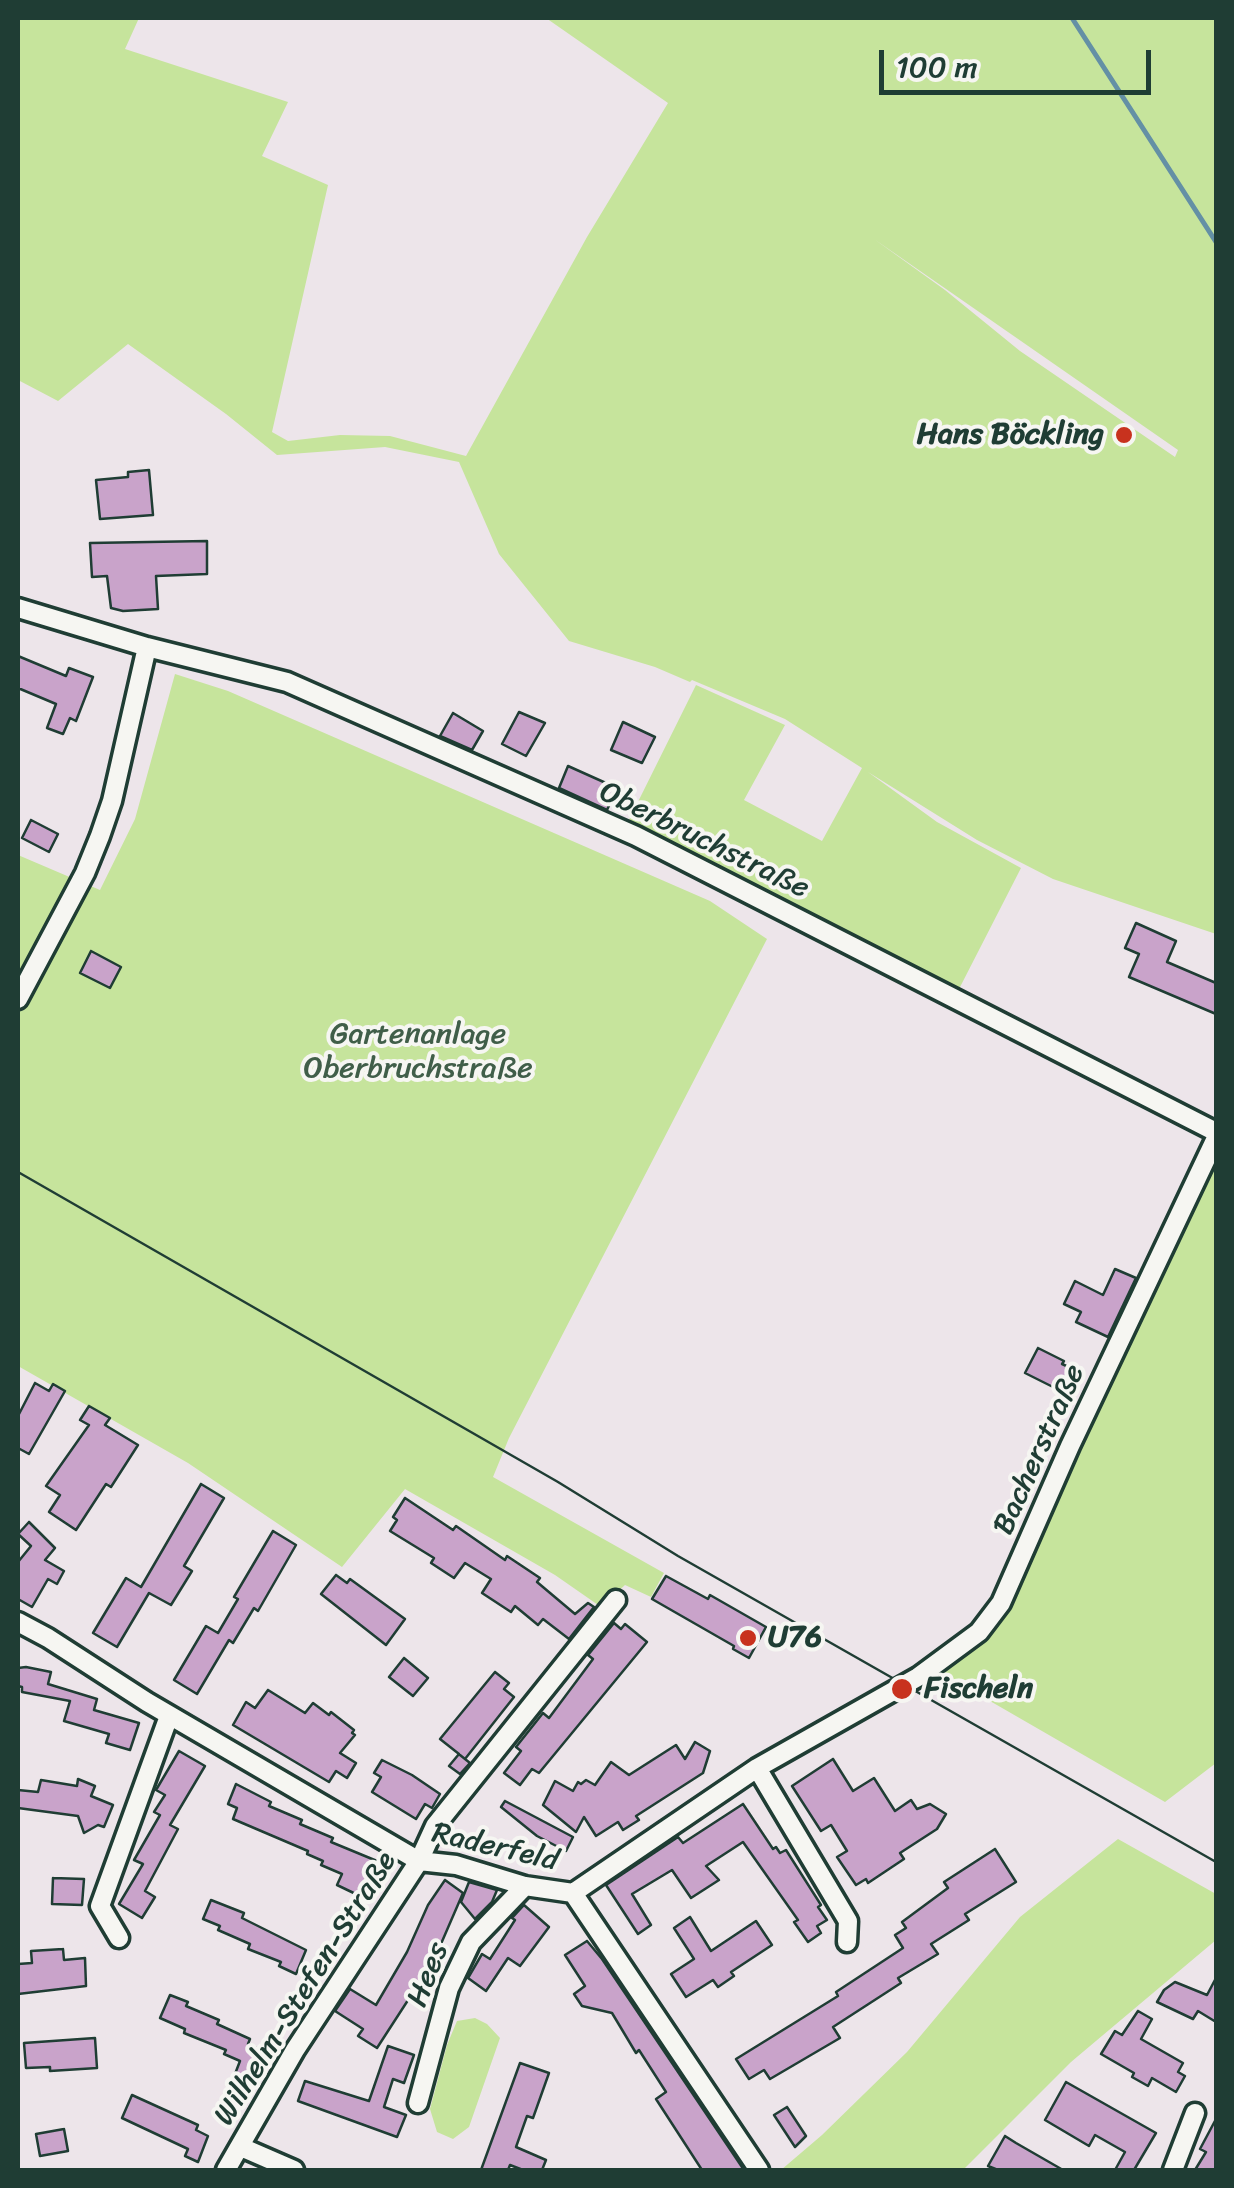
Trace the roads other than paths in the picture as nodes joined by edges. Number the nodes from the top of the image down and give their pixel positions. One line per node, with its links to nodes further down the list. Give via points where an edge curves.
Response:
1 (18, 608): 2 (street, Oberbruchstraße)
2 (147, 647): 3 (street, via 100,836); 4 (street, Oberbruchstraße, via 287,682 636,836)
3 (18, 999)
4 (1216, 1135): 8 (street, Bacherstraße, via 1001,1603 965,1645 918,1677)
5 (616, 1600): 9 (street, Wilhelm-Stefen-Straße, via 436,1826)
6 (18, 1622): 7 (street, Raderfeld)
7 (169, 1716): 9 (street, Raderfeld); 12 (street, via 100,1906)
8 (758, 1768): 11 (street); 13 (street, via 848,1920)
9 (419, 1861): 10 (street, Raderfeld); 16 (street, Wilhelm-Stefen-Straße, via 295,2050)
10 (525, 1886): 11 (street, Raderfeld); 14 (street, Hees, via 471,1942 449,1988)
11 (573, 1893): 19 (street, Raderfeld)
12 (118, 1938)
13 (847, 1942)
14 (418, 2103)
15 (1195, 2113): 20 (street)
16 (241, 2147): 17 (street, Wilhelm-Stefen-Straße); 18 (street)
17 (226, 2170)
18 (294, 2170)
19 (759, 2170)
20 (1173, 2170)

